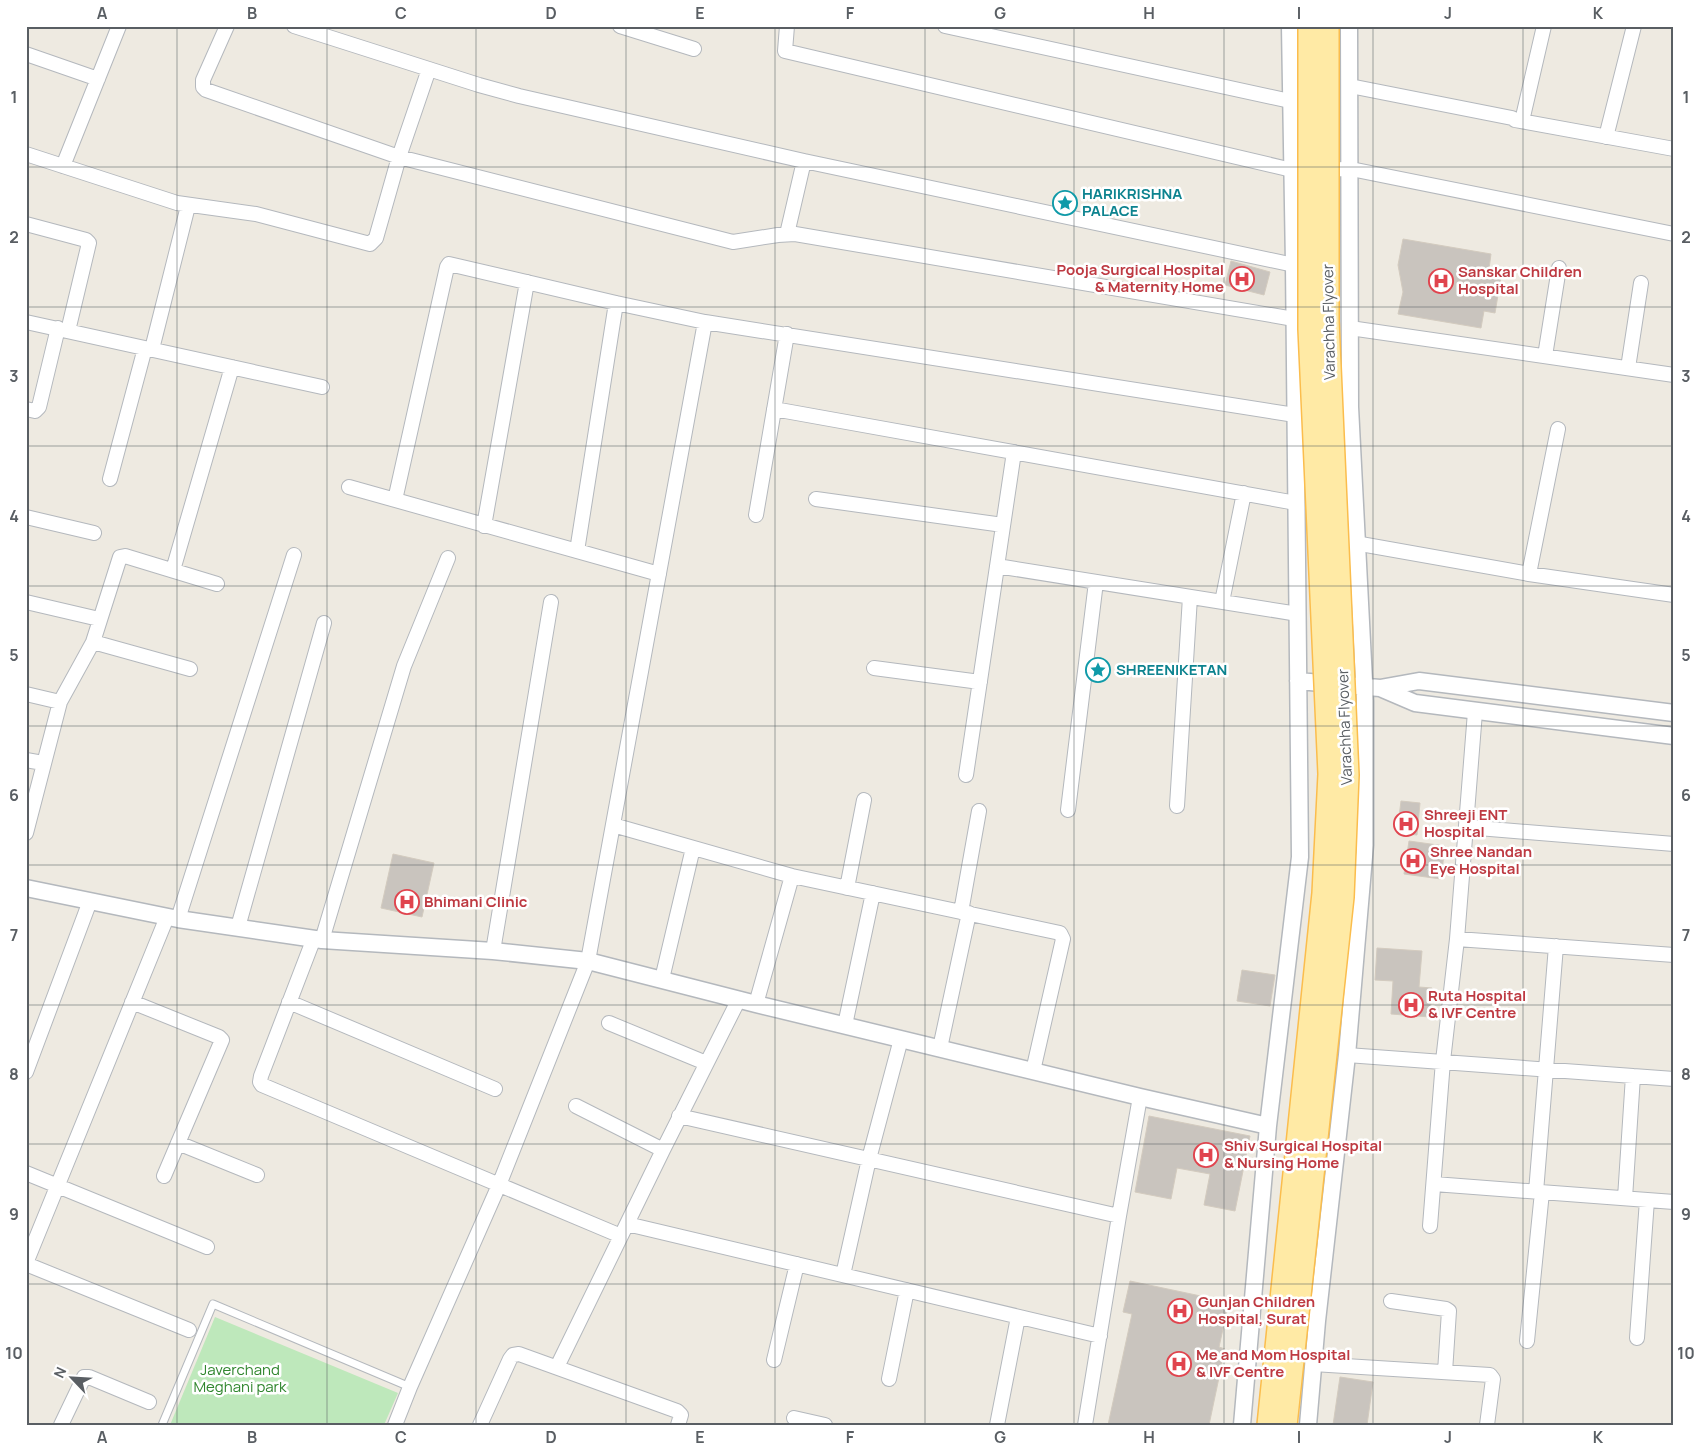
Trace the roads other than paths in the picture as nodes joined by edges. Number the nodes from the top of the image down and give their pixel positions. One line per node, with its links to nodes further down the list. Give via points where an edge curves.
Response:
1 (119, 26): 16 (street)
2 (227, 26): 23 (street, via 203,80 206,90)
3 (294, 26): 15 (street)
4 (620, 26): 13 (street)
5 (787, 26): 27 (street, via 785,51)
6 (944, 26): 18 (street)
7 (1290, 26): 18 (street)
8 (1309, 26): 187 (main road, Varachha Flyover, bridge, via 1309,329 1329,774 1322,893)
9 (1328, 26): 188 (main road, Varachha Flyover, bridge, via 1328,321 1348,775 1343,898)
10 (1349, 26): 17 (street)
11 (1544, 26): 19 (street)
12 (1634, 26): 20 (street)
13 (694, 49)
14 (26, 54): 16 (street)
15 (428, 69): 23 (street); 24 (street, via 519,96)
16 (98, 80): 25 (street)
17 (1350, 86): 19 (street); 26 (street)
18 (1290, 102): 27 (street)
19 (1522, 121): 20 (street)
20 (1606, 137): 21 (street)
21 (1674, 149)
22 (26, 154): 25 (street)
23 (399, 158): 28 (street, via 376,238 370,244 256,214); 30 (street, via 726,241)
24 (804, 162): 30 (street); 32 (street)
25 (63, 166): 28 (street)
26 (1351, 169): 27 (street); 31 (street); 40 (street)
27 (1292, 170): 32 (street)
28 (188, 206): 43 (street)
29 (26, 224): 41 (street, via 89,243)
30 (787, 234): 37 (street)
31 (1674, 234)
32 (1294, 265): 37 (street)
33 (1559, 268): 44 (street)
34 (527, 282): 36 (street); 58 (street, via 448,265); 63 (street)
35 (1641, 283): 46 (street)
36 (616, 303): 39 (street); 66 (street)
37 (1294, 319): 51 (street)
38 (26, 322): 41 (street)
39 (706, 322): 42 (street); 71 (street)
40 (1350, 328): 44 (street); 65 (street)
41 (63, 330): 43 (street); 49 (street, via 39,407 36,411)
42 (787, 334): 50 (street); 51 (street)
43 (148, 348): 45 (street); 54 (street)
44 (1545, 356): 46 (street)
45 (232, 367): 48 (street); 70 (street)
46 (1628, 368): 47 (street)
47 (1674, 375)
48 (322, 387)
49 (26, 409)
50 (774, 409): 53 (street); 60 (street)
51 (1296, 414): 59 (street)
52 (1558, 429): 72 (street)
53 (1014, 452): 56 (street); 62 (street)
54 (110, 479)
55 (349, 487): 58 (street)
56 (1244, 493): 59 (street); 79 (street)
57 (816, 499): 62 (street)
58 (395, 500): 63 (street)
59 (1296, 503): 80 (street)
60 (756, 515)
61 (26, 517): 64 (street)
62 (1003, 525): 69 (street)
63 (484, 526): 66 (street)
64 (94, 533)
65 (1355, 543): 72 (street); 88 (street)
66 (578, 551): 71 (street)
67 (294, 555): 112 (street)
68 (448, 558): 114 (street, via 404,666)
69 (997, 566): 73 (street); 87 (street)
70 (173, 570): 74 (street); 81 (street, via 120,557)
71 (659, 574): 101 (street)
72 (1529, 574): 75 (street)
73 (1096, 582): 76 (street); 99 (street)
74 (218, 584)
75 (1674, 595)
76 (1190, 597): 79 (street); 98 (street)
77 (26, 602): 81 (street)
78 (551, 602): 117 (street)
79 (1222, 602): 80 (street)
80 (1298, 614): 86 (street)
81 (100, 619): 83 (street)
82 (324, 623): 113 (street)
83 (93, 642): 85 (street); 90 (street)
84 (874, 668): 87 (street)
85 (190, 669)
86 (1298, 681): 88 (street); 142 (street, via 1300,857)
87 (980, 682): 96 (street)
88 (1372, 687): 91 (street, via 1415,703); 92 (street, via 1419,681); 130 (street, via 1365,845)
89 (26, 694): 90 (street)
90 (60, 702): 95 (street)
91 (1475, 712): 93 (street); 102 (street)
92 (1674, 713)
93 (1674, 736)
94 (26, 760): 95 (street)
95 (43, 763): 103 (street)
96 (966, 775)
97 (864, 800): 108 (street)
98 (1177, 806)
99 (1068, 810)
100 (979, 812): 111 (street)
101 (613, 825): 105 (street); 119 (street)
102 (1466, 828): 104 (street); 115 (street)
103 (26, 833)
104 (1674, 844)
105 (693, 848): 106 (street); 120 (street)
106 (792, 876): 108 (street); 124 (street)
107 (26, 888): 110 (street)
108 (847, 888): 109 (street)
109 (873, 893): 111 (street); 126 (street)
110 (90, 901): 112 (street); 128 (street)
111 (965, 912): 129 (street); 134 (street, via 1057,931 1063,939)
112 (172, 918): 113 (street); 122 (street)
113 (238, 927): 114 (street)
114 (318, 939): 117 (street); 123 (street)
115 (1457, 939): 116 (street); 131 (street)
116 (1556, 946): 118 (street); 133 (street)
117 (493, 951): 119 (street)
118 (1674, 954)
119 (588, 961): 120 (street); 150 (street)
120 (662, 979): 121 (street)
121 (739, 999): 124 (street); 132 (street)
122 (132, 1002): 143 (street, via 219,1036 222,1040); 151 (street)
123 (289, 1002): 138 (street); 150 (street, via 261,1076 262,1085)
124 (756, 1004): 126 (street)
125 (609, 1023): 132 (street)
126 (845, 1025): 127 (street)
127 (901, 1039): 129 (street); 145 (street)
128 (31, 1041): 135 (street)
129 (940, 1048): 134 (street)
130 (1347, 1055): 131 (street); 171 (street)
131 (1443, 1062): 133 (street); 149 (street)
132 (706, 1063): 141 (street)
133 (1545, 1069): 136 (street); 152 (street)
134 (1033, 1071): 139 (street)
135 (26, 1072)
136 (1632, 1076): 137 (street); 153 (street)
137 (1674, 1079)
138 (495, 1089)
139 (1140, 1097): 142 (street); 156 (street)
140 (576, 1106): 144 (street)
141 (679, 1116): 144 (street); 145 (street)
142 (1268, 1126): 186 (street)
143 (178, 1143): 147 (street); 148 (street)
144 (663, 1150): 158 (street)
145 (869, 1159): 156 (street); 162 (street)
146 (26, 1174): 151 (street)
147 (256, 1175)
148 (164, 1176)
149 (1434, 1184): 152 (street); 157 (street)
150 (498, 1185): 158 (street); 175 (street)
151 (58, 1186): 159 (street); 160 (street)
152 (1539, 1192): 153 (street); 169 (street)
153 (1625, 1198): 154 (street)
154 (1647, 1200): 155 (street); 168 (street)
155 (1674, 1202)
156 (1119, 1216): 167 (street)
157 (1430, 1226)
158 (624, 1230): 161 (street); 172 (street)
159 (207, 1247)
160 (26, 1263): 166 (street)
161 (797, 1264): 162 (street); 170 (street)
162 (843, 1275): 163 (street)
163 (907, 1290): 165 (street); 174 (street)
164 (1391, 1301): 173 (street, via 1449,1311)
165 (1018, 1317): 167 (street); 184 (street)
166 (189, 1330)
167 (1100, 1336): 185 (street)
168 (1637, 1338)
169 (1528, 1341)
170 (774, 1360)
171 (1313, 1364): 173 (street); 189 (street)
172 (557, 1367): 181 (street, via 519,1354 513,1355); 182 (street, via 677,1411 680,1415)
173 (1445, 1372): 190 (street, via 1492,1377)
174 (889, 1379)
175 (410, 1387): 179 (lane, via 213,1304); 180 (street)
176 (149, 1402): 178 (street, via 84,1377)
177 (794, 1418): 183 (street)
178 (61, 1425)
179 (162, 1425)
180 (395, 1425)
181 (480, 1425)
182 (678, 1425)
183 (825, 1425)
184 (997, 1425)
185 (1085, 1425)
186 (1242, 1425)
187 (1268, 1425)
188 (1286, 1425)
189 (1308, 1425)
190 (1487, 1425)

